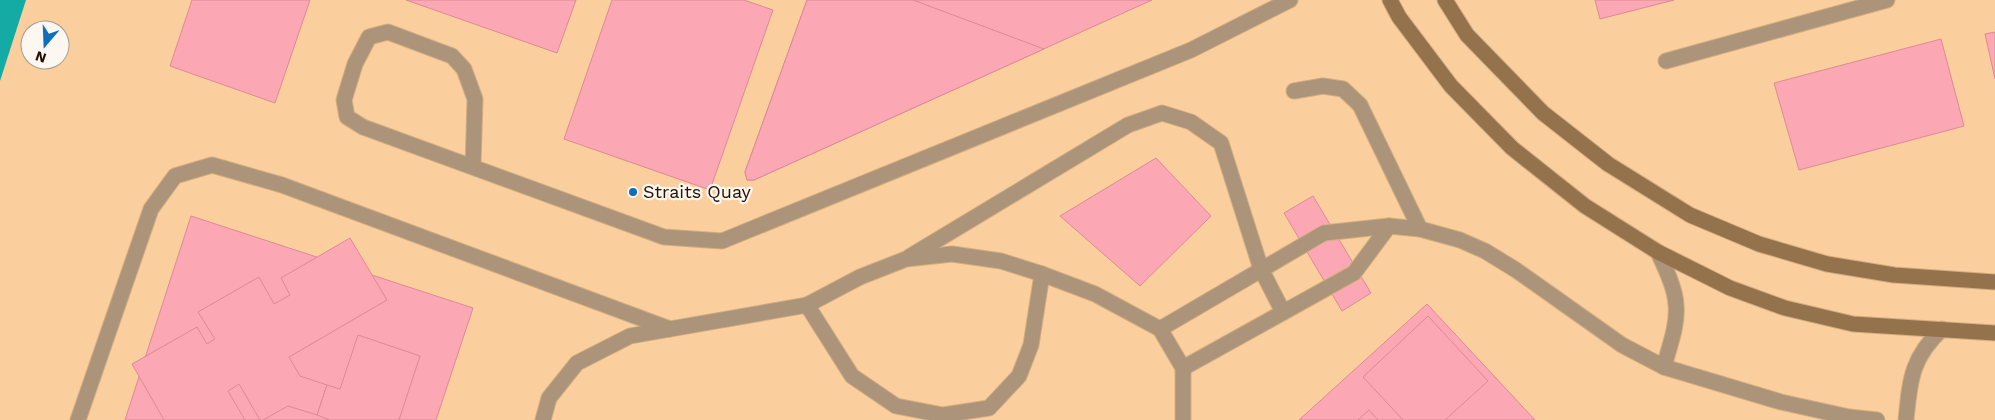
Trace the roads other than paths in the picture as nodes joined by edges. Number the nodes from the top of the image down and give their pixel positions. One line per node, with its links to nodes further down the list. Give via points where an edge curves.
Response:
1 (1290, 0): 7 (street, via 1191,50 722,241 664,238)
2 (1390, 0): 10 (main road, via 1451,86 1512,148 1585,206)
3 (1445, 0): 14 (main road, via 1467,35 1543,113 1608,164 1690,215 1758,244 1827,264 1894,276)
4 (1887, 0): 5 (street)
5 (1666, 61)
6 (1294, 91): 9 (street, via 1323,86 1343,89 1360,105)
7 (473, 168): 7 (street, via 475,99 464,68 452,56 388,32 369,37 355,64 344,100 347,117 363,127)
8 (1389, 226): 9 (street); 12 (street, via 1324,233); 16 (street, via 1354,273)
9 (1420, 229): 21 (street, via 1460,240 1484,251 1622,345)
10 (1658, 252): 19 (main road, via 1730,288 1785,308 1853,324); 21 (street, via 1676,303 1676,319)
11 (906, 259): 12 (street, via 1128,125 1162,114 1191,122 1221,142); 13 (street, via 952,254 1001,261); 15 (street, via 860,277)
12 (1261, 269): 16 (street); 18 (street)
13 (1042, 274): 15 (street, via 1031,345 1019,376 989,408 944,416 896,406 852,376); 18 (street, via 1095,294)
14 (1995, 282)
15 (807, 305): 17 (street)
16 (1283, 312): 22 (street)
17 (670, 329): 23 (street, via 282,185 212,165 175,176 151,209); 24 (street, via 630,336 577,363 549,398)
18 (1160, 329): 22 (street)
19 (1942, 329): 20 (main road); 27 (street, via 1918,356)
20 (1995, 332)
21 (1664, 367): 26 (street, via 1780,402)
22 (1183, 368): 25 (street)
23 (78, 420)
24 (543, 420)
25 (1183, 420)
26 (1877, 420)
27 (1906, 420)

